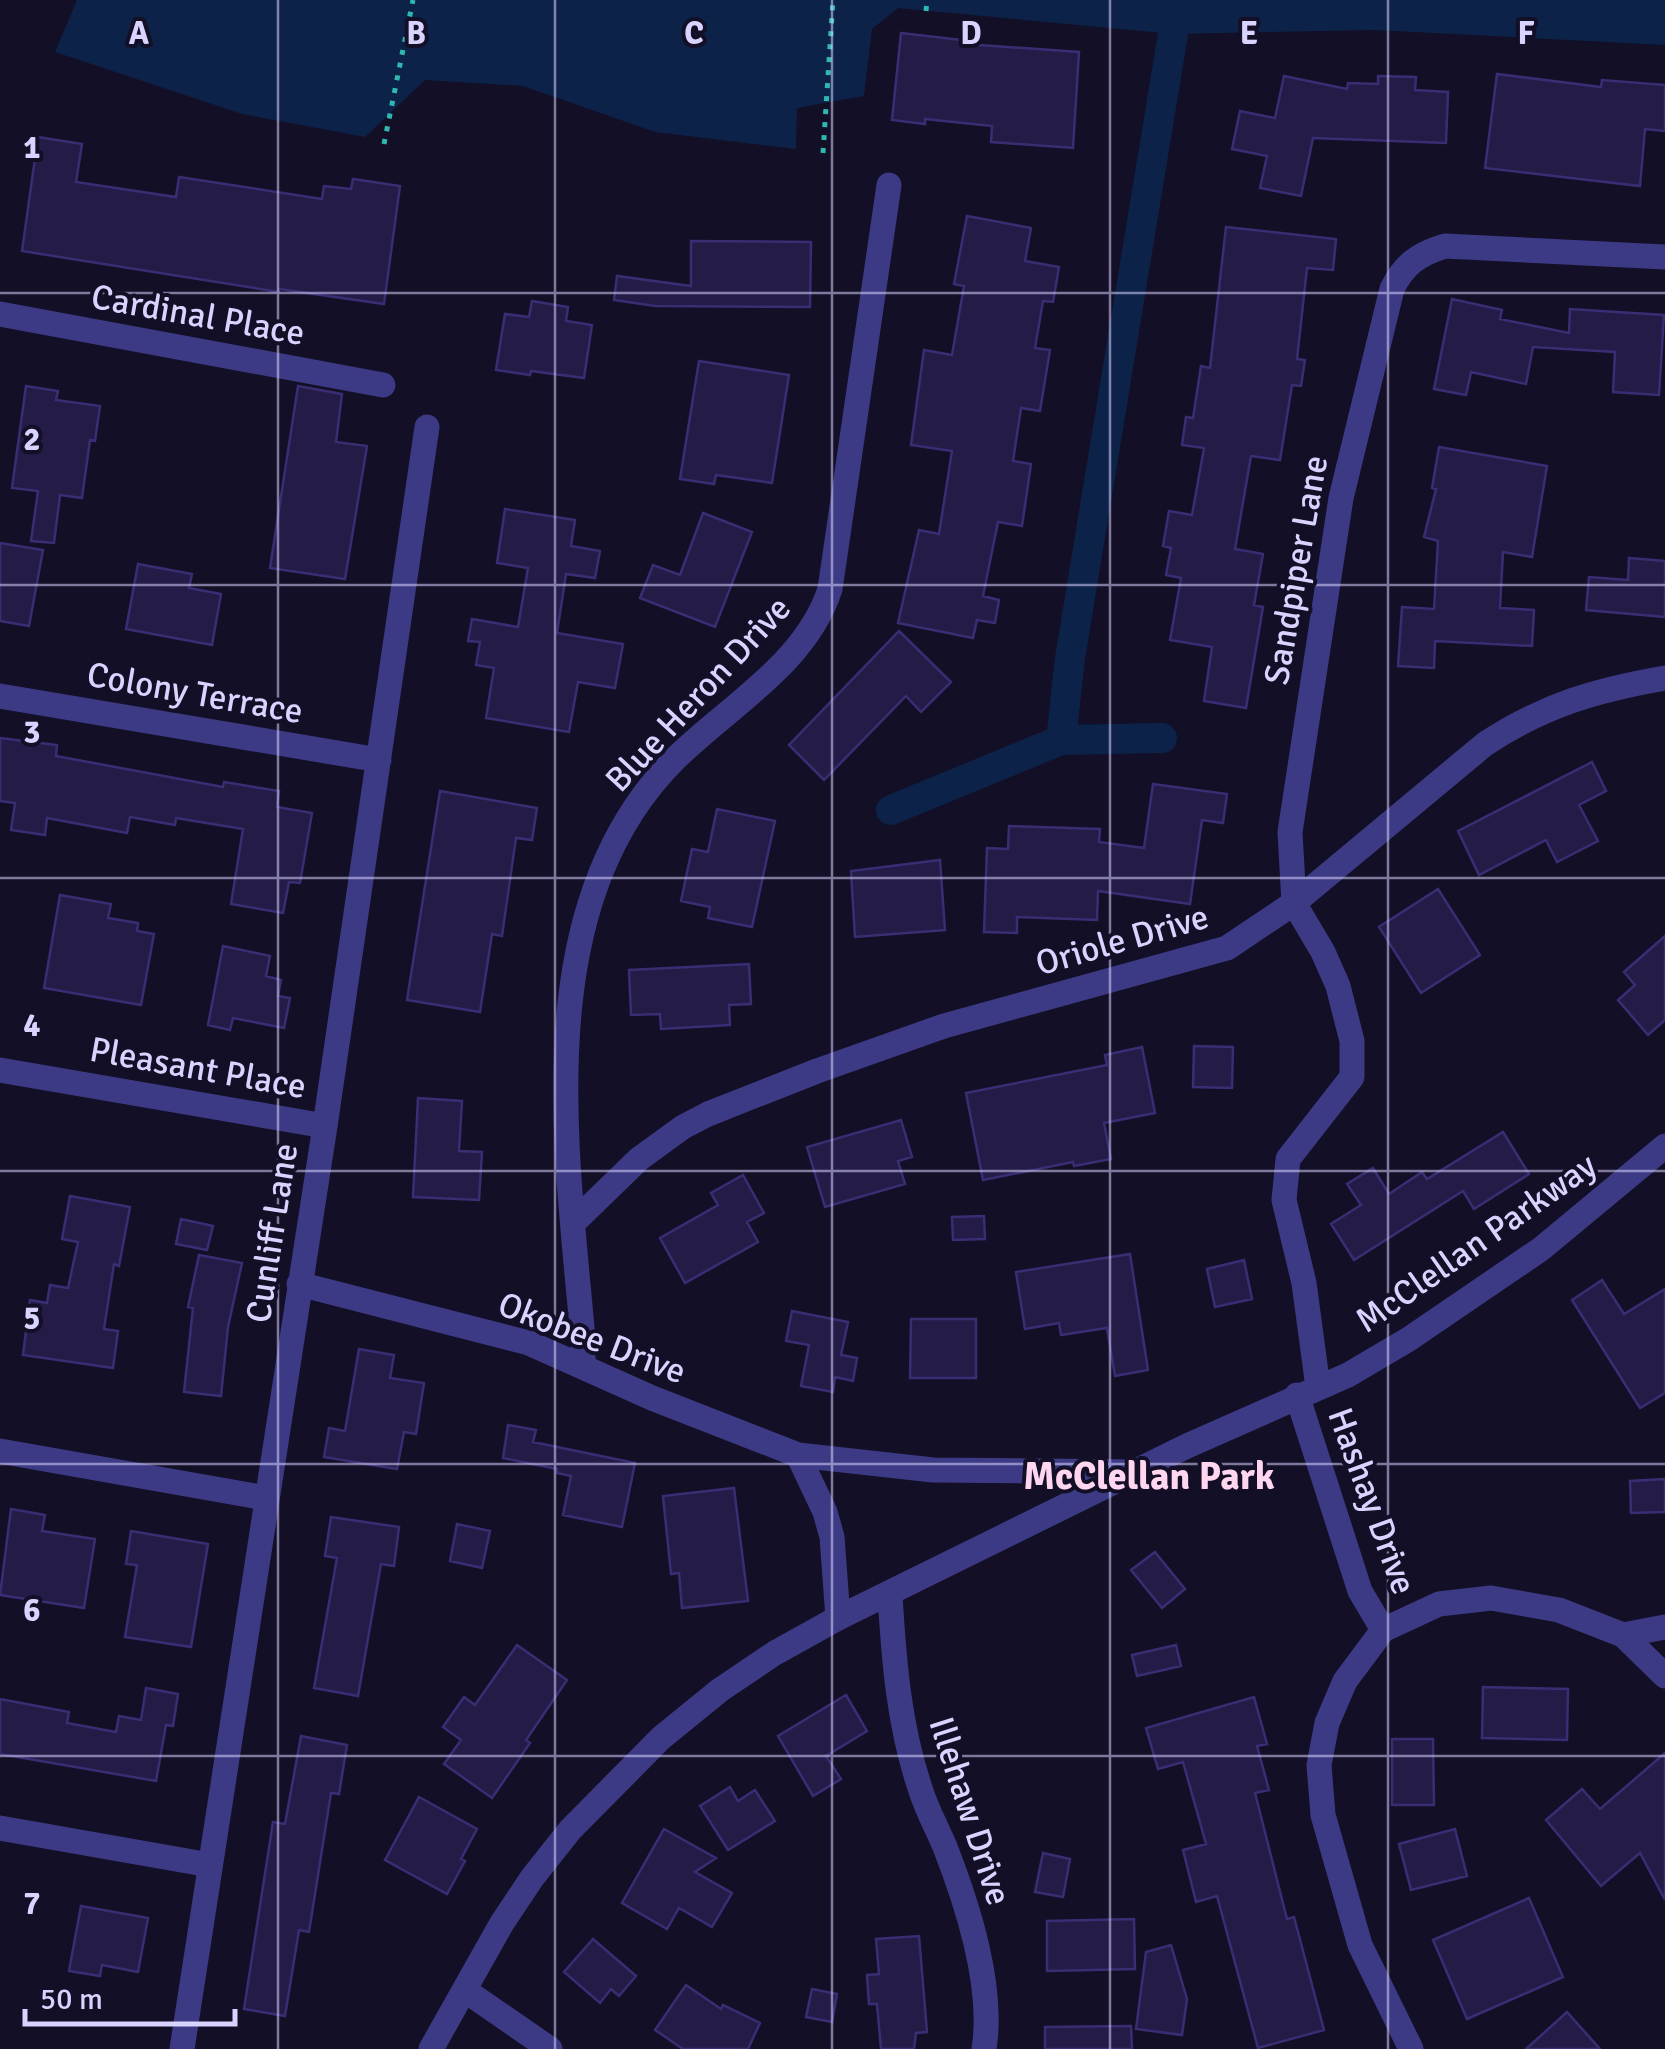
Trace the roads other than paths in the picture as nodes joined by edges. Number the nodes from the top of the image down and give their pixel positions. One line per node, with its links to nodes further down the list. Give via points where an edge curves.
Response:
1 (889, 185): 13 (street, Blue Heron Drive, via 821,616 778,667 646,792 592,901 566,1045 564,1120)
2 (1665, 256): 9 (street, Sandpiper Lane, via 1445,246 1412,260 1400,274 1341,498 1290,832)
3 (0, 314): 4 (street, Cardinal Place)
4 (383, 385)
5 (427, 427): 8 (street, Cunliff Lane)
6 (1665, 678): 9 (street, Oriole Drive, via 1608,688 1514,725)
7 (0, 696): 8 (street, Colony Terrace)
8 (379, 760): 11 (street, Cunliff Lane)
9 (1294, 903): 13 (street, Oriole Drive, via 1210,955 944,1026 708,1114 650,1149); 16 (street, Hashay Drive, via 1338,986 1352,1041 1352,1077 1288,1159 1284,1200 1304,1282)
10 (0, 1070): 11 (street, Pleasant Place)
11 (325, 1126): 14 (street, Cunliff Lane)
12 (1665, 1146): 16 (street, McClellan Parkway, via 1476,1296)
13 (574, 1223): 15 (street, Blue Heron Drive)
14 (299, 1284): 15 (street, Okobee Drive, via 528,1343); 20 (street, Cunliff Lane)
15 (583, 1366): 18 (street, Okobee Drive)
16 (1308, 1391): 19 (street, McClellan Parkway); 24 (street, Hashay Drive, via 1360,1591)
17 (0, 1451): 20 (street)
18 (798, 1455): 19 (street, Okobee Drive, via 932,1470); 22 (street, via 832,1537)
19 (1140, 1472): 21 (street, McClellan Parkway)
20 (266, 1498): 28 (street, Cunliff Lane)
21 (890, 1595): 22 (street, McClellan Parkway); 33 (street, Illehaw Drive, via 904,1734 976,1947)
22 (838, 1618): 29 (street, McClellan Parkway, via 720,1690 613,1783 532,1878)
23 (1665, 1627): 25 (street)
24 (1384, 1630): 25 (street, via 1438,1604 1491,1598 1559,1610); 34 (street, via 1334,1702 1318,1784 1360,1945)
25 (1623, 1635): 26 (street)
26 (1665, 1676)
27 (0, 1828): 28 (street)
28 (210, 1864): 30 (street, Cunliff Lane)
29 (466, 1991): 31 (street, McClellan Parkway); 32 (street)
30 (182, 2049)
31 (431, 2049)
32 (550, 2049)
33 (984, 2049)
34 (1411, 2049)

